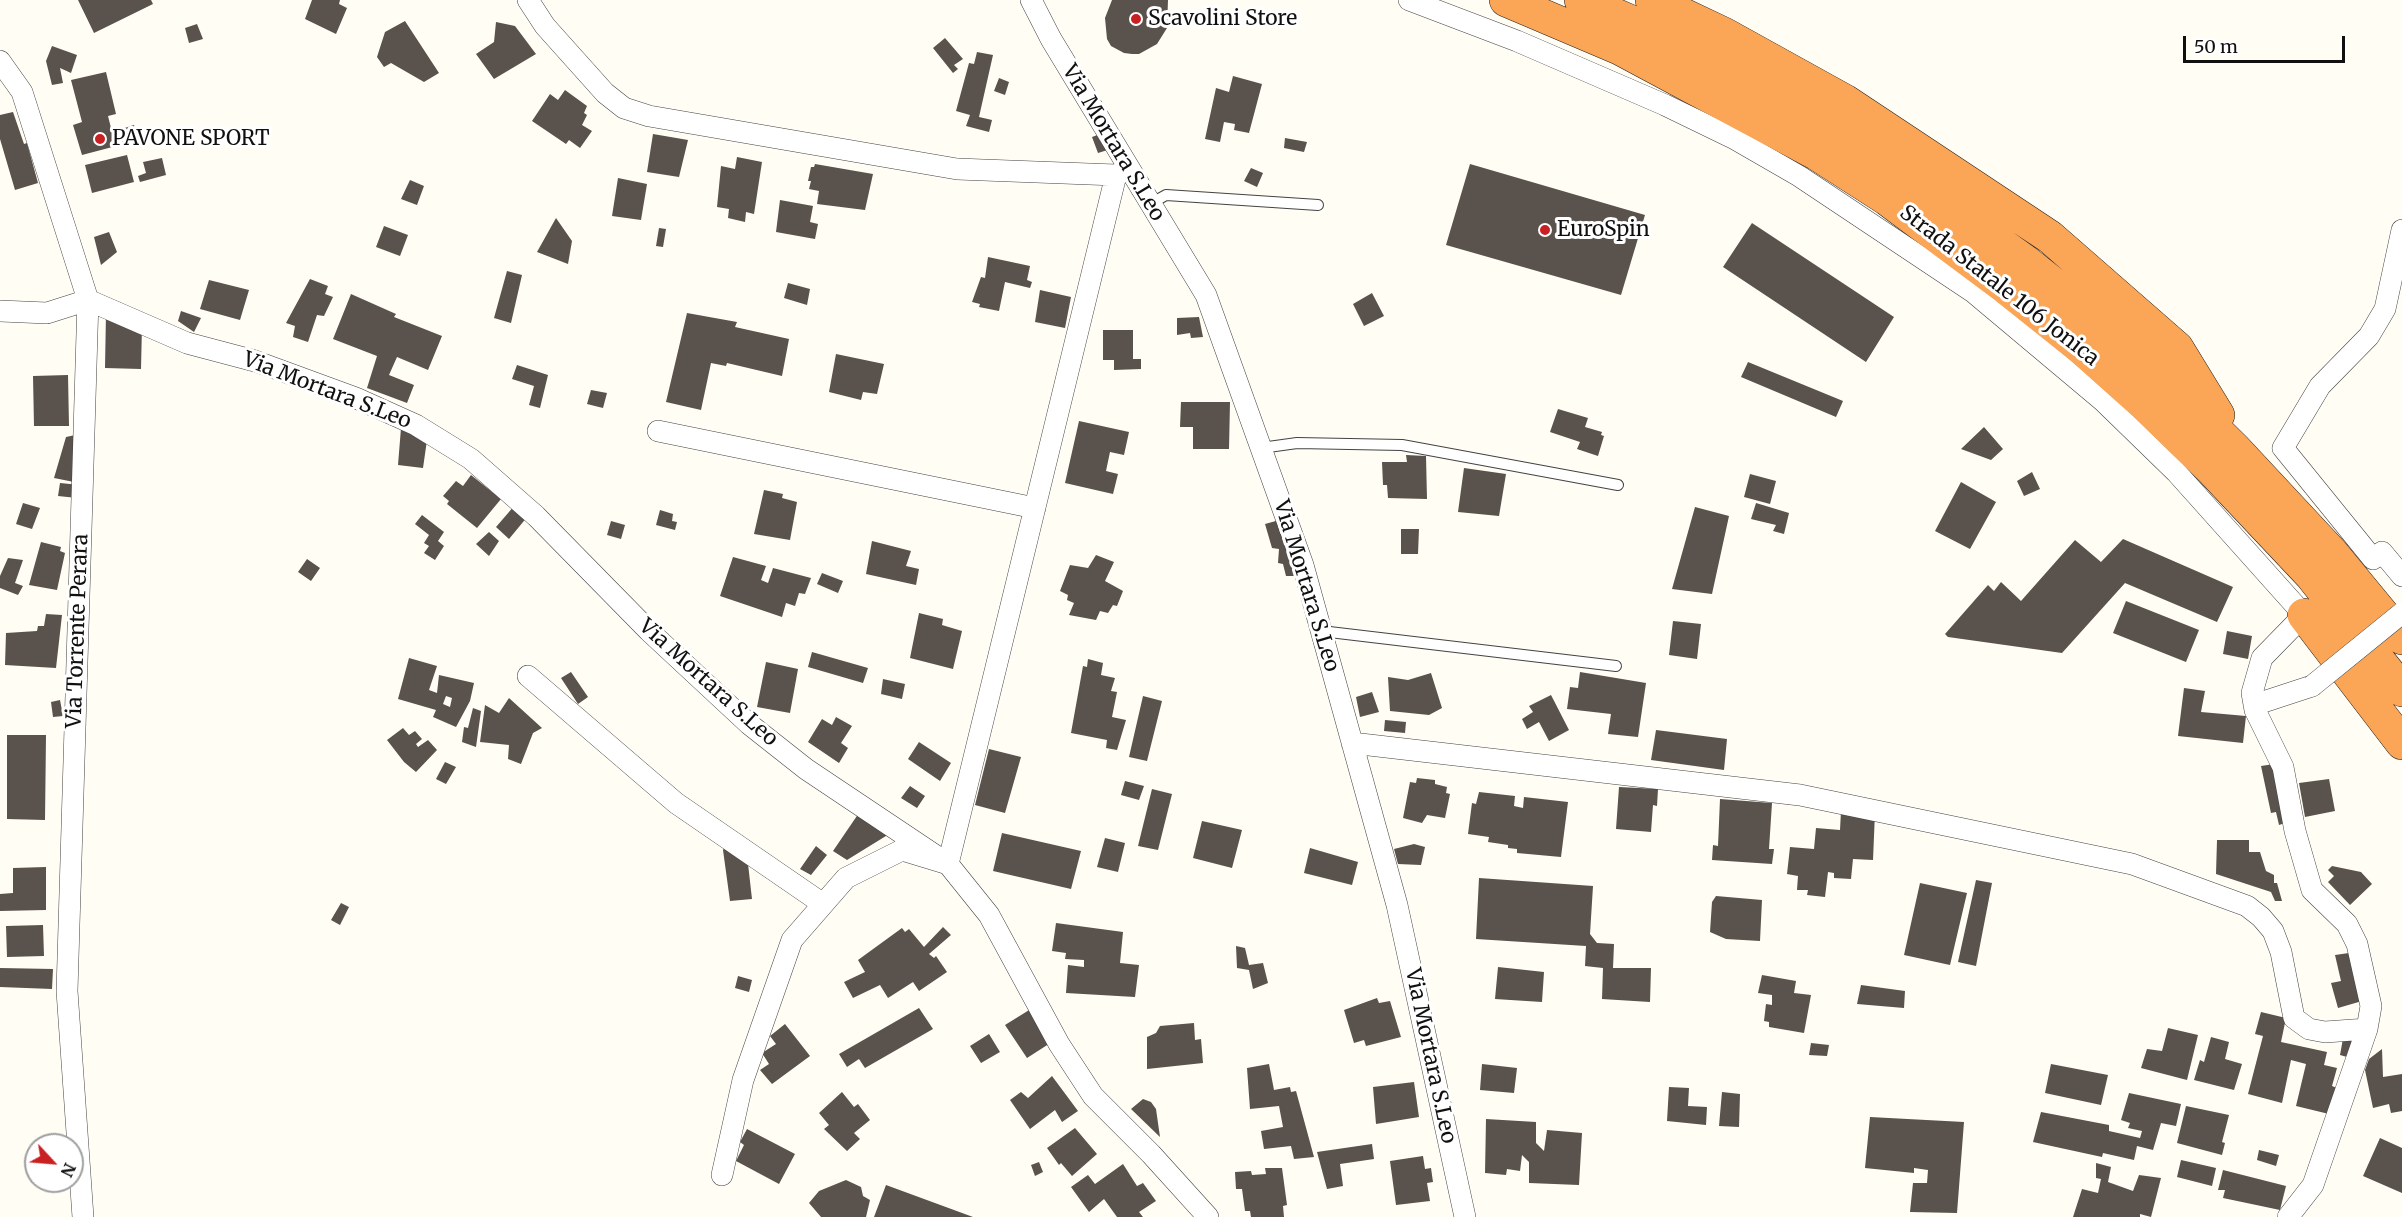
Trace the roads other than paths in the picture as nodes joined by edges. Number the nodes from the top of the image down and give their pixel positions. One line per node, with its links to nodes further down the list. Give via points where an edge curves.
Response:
1 (528, 0): 9 (street, via 545,26 605,93 624,108 649,116 957,169)
2 (1031, 0): 9 (street, Via Mortara S.Leo)
3 (1409, 0): 22 (street, via 1517,41 1733,138 1808,182 1964,286 2111,408 2176,472)
4 (1480, 0): 7 (highway, Strada Statale 106 Jonica)
5 (1581, 0): 17 (highway, Strada Statale 106 Jonica, via 1634,22 1758,87 1902,172 2101,322)
6 (1652, 0): 17 (highway, via 1724,34 1845,101 2050,237 2177,348)
7 (1519, 5): 27 (highway, Strada Statale 106 Jonica, via 1619,48 1817,154 1887,199 2006,287 2087,353 2212,470 2311,575)
8 (0, 61): 13 (street, Via Torrente Perara, via 22,92)
9 (1123, 172): 10 (street, Via Mortara S.Leo); 19 (street)
10 (1150, 204): 11 (lane, via 1166,195); 16 (street, Via Mortara S.Leo, via 1206,295)
11 (1318, 205)
12 (2402, 230): 20 (street, via 2385,309 2369,336 2320,386 2283,448 2373,559 2382,552)
13 (88, 300): 14 (street, via 47,313); 31 (street, Via Mortara S.Leo, via 187,343 255,361 356,398 416,425 471,459 536,516 649,631 749,724 806,769); 35 (street, Via Torrente Perara, via 67,991)
14 (0, 311)
15 (658, 431): 19 (street)
16 (1261, 448): 18 (lane, via 1297,443 1402,445); 23 (street, Via Mortara S.Leo, via 1303,565)
17 (2235, 449): 24 (highway, Strada Statale 106 Jonica, via 2332,553)
18 (1618, 485)
19 (1035, 508): 31 (street)
20 (2402, 576)
21 (2402, 613): 28 (street, bridge, via 2312,686)
22 (2304, 615): 28 (street, via 2262,658 2252,693); 30 (highway)
23 (1321, 631): 25 (lane); 29 (street, Via Mortara S.Leo)
24 (2402, 638)
25 (1616, 666)
26 (528, 676): 32 (street, via 676,803)
27 (2402, 690)
28 (2254, 705): 33 (street, via 2283,767 2295,831 2312,890 2348,924 2357,944 2371,1006)
29 (1352, 743): 33 (street, via 1800,795 2132,864 2247,906 2261,917 2273,931 2281,952 2294,1018 2308,1029); 37 (street, Via Mortara S.Leo, via 1397,905)
30 (2402, 743)
31 (948, 864): 32 (street, via 902,850 846,878); 36 (street, Via Mortara S.Leo, via 989,915 1092,1096)
32 (823, 904): 34 (street, via 792,940 742,1080)
33 (2367, 1029): 38 (street, via 2313,1185)
34 (722, 1175)
35 (83, 1217)
36 (1208, 1217)
37 (1465, 1217)
38 (2288, 1217)

